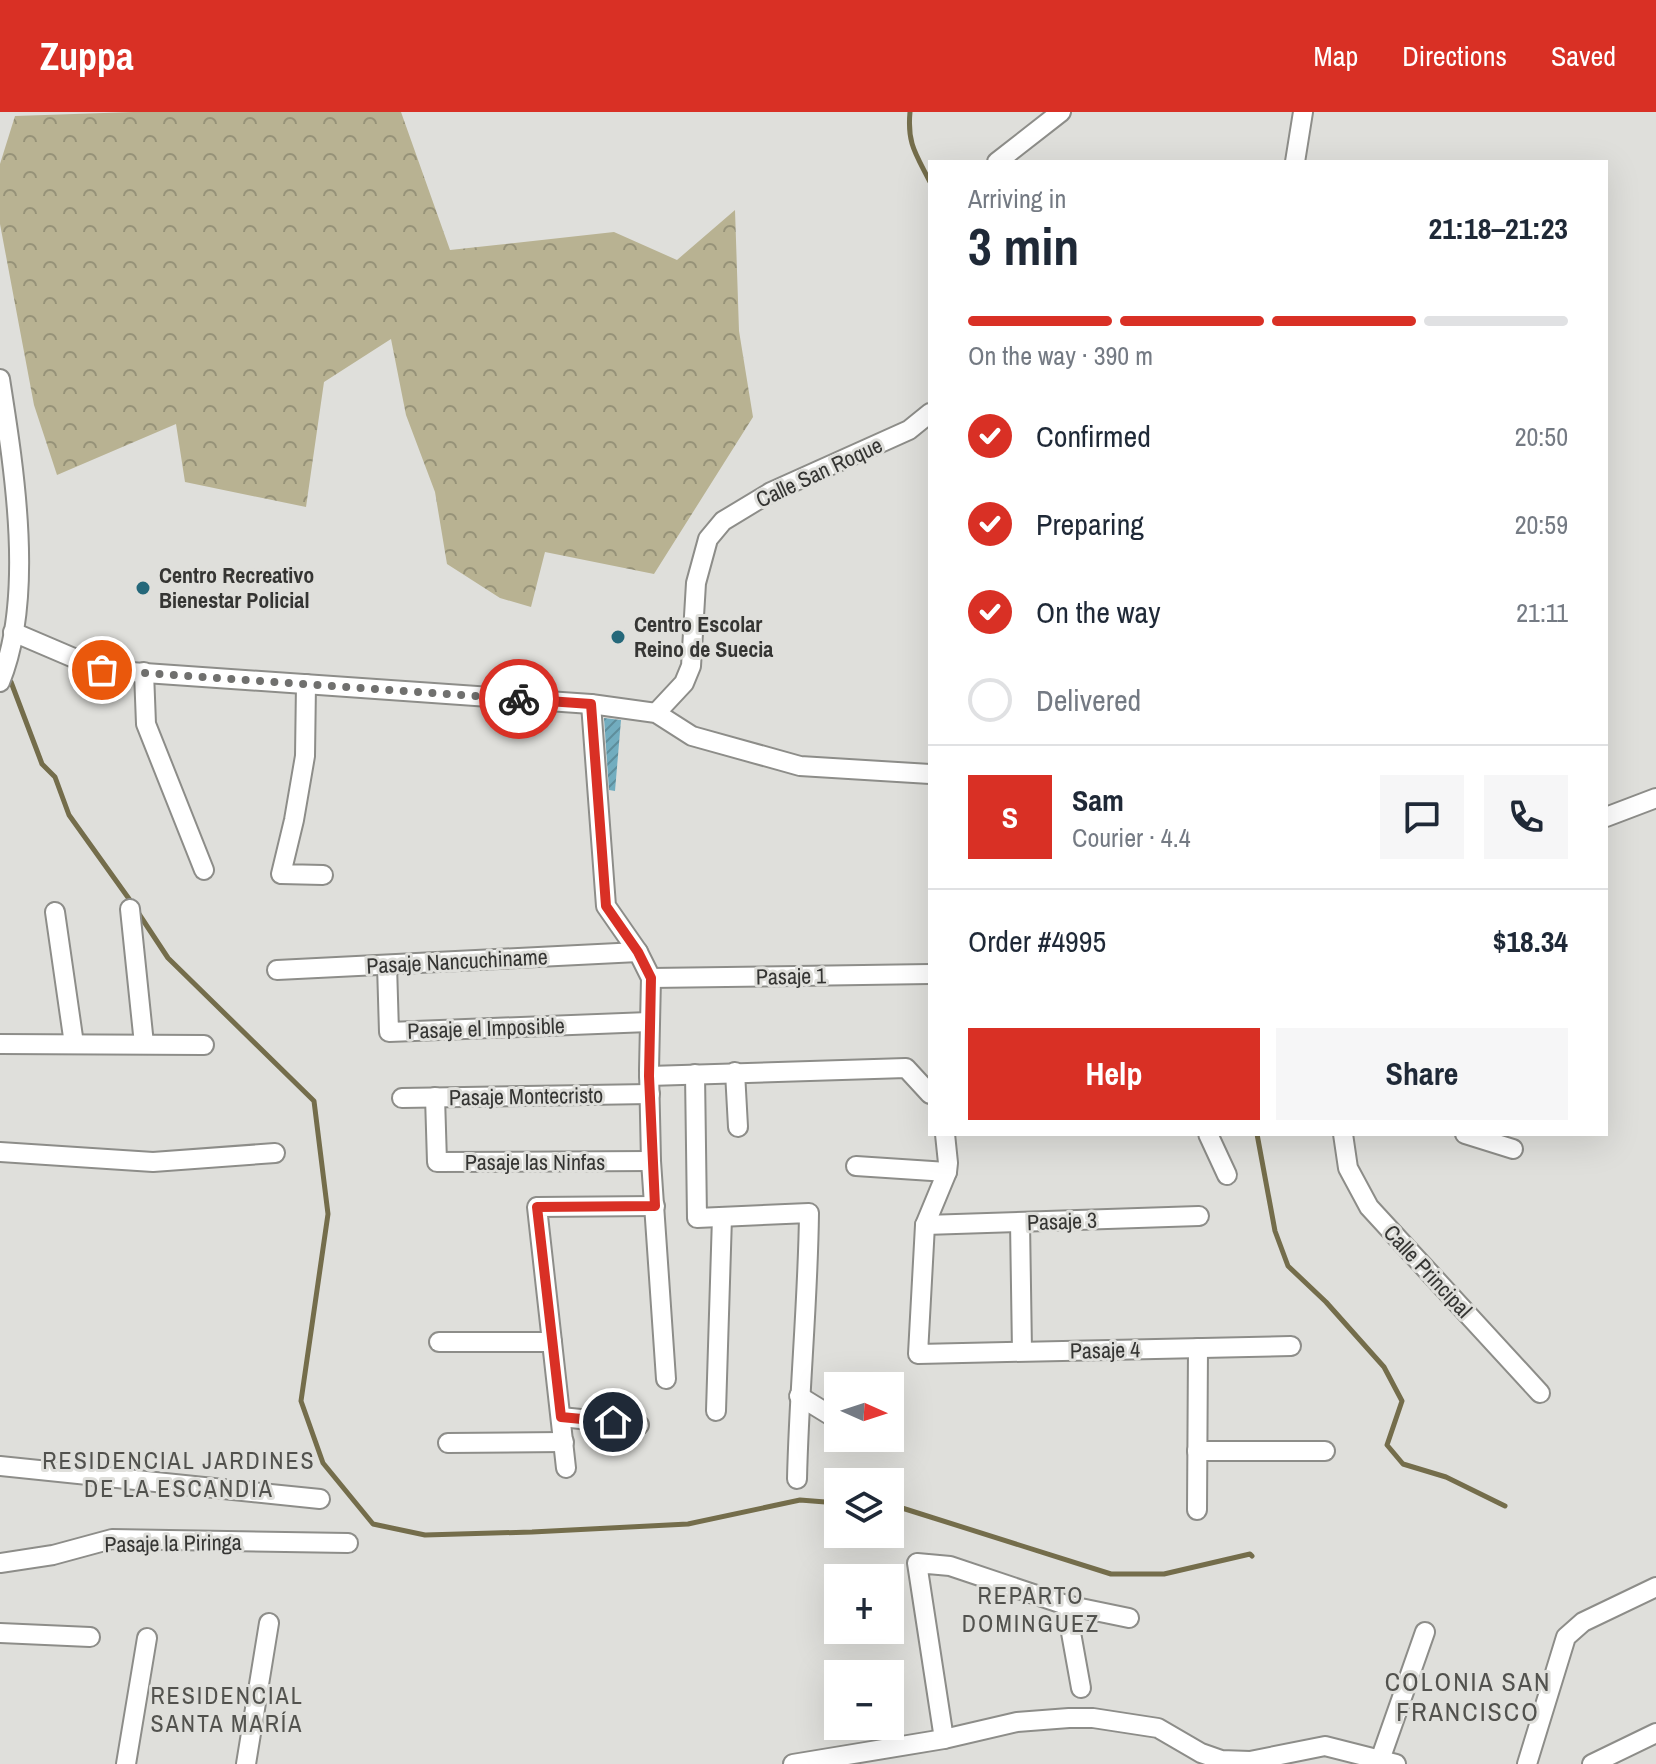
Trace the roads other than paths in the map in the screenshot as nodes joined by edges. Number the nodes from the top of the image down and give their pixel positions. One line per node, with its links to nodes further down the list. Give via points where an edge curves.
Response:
1 (1061, 112): 3 (street)
2 (1303, 112): 4 (street)
3 (1000, 160)
4 (1295, 160)
5 (0, 379): 7 (street, via 20,559)
6 (928, 415): 12 (street, Calle San Roque, via 909,430 771,492 723,521 708,539 696,583 691,666 684,683)
7 (13, 632): 8 (street, via 102,670); 9 (street)
8 (144, 672): 10 (street); 16 (street, via 146,724)
9 (0, 682)
10 (306, 684): 11 (street); 17 (street, via 305,756 281,874)
11 (591, 704): 12 (street); 20 (street, via 606,906)
12 (656, 713): 13 (street, via 692,736 800,766)
13 (928, 774)
14 (1656, 798): 15 (street)
15 (1608, 816)
16 (204, 870)
17 (323, 875)
18 (130, 909): 28 (street)
19 (55, 912): 27 (street)
20 (638, 952): 21 (street, Pasaje Nancuchiname); 24 (street)
21 (387, 965): 22 (street, Pasaje Nancuchiname); 25 (street, Pasaje el Imposible, via 389,1032)
22 (277, 970)
23 (928, 974): 24 (street, Pasaje 1)
24 (651, 978): 25 (street)
25 (649, 1022): 32 (street)
26 (0, 1044): 27 (street)
27 (74, 1044): 28 (street)
28 (144, 1044): 29 (street)
29 (204, 1045)
30 (735, 1072): 31 (street, Pasaje Montecristo); 33 (street, Pasaje Montecristo, via 906,1068); 36 (street)
31 (695, 1074): 32 (street, Pasaje Montecristo); 50 (street, via 697,1218)
32 (650, 1085): 34 (street, Pasaje Montecristo); 44 (street)
33 (928, 1092)
34 (435, 1097): 35 (street, Pasaje Montecristo); 44 (street, Pasaje las Ninfas, via 437,1162)
35 (402, 1098)
36 (738, 1127)
37 (945, 1136): 46 (street)
38 (1209, 1136): 47 (street)
39 (1343, 1136): 59 (street, Calle Principal, via 1348,1168 1369,1207)
40 (1471, 1136): 41 (street)
41 (1513, 1149)
42 (0, 1152): 43 (street, via 153,1162)
43 (275, 1153)
44 (651, 1161): 48 (street)
45 (856, 1166): 46 (street)
46 (947, 1172): 52 (street)
47 (1227, 1175)
48 (655, 1206): 54 (street, via 537,1207); 58 (street)
49 (1199, 1216): 51 (street, Pasaje 3)
50 (722, 1217): 60 (street, via 809,1213); 61 (street)
51 (1020, 1222): 52 (street, Pasaje 3); 57 (street)
52 (925, 1225): 57 (street, Pasaje 4, via 918,1354)
53 (439, 1342): 54 (street)
54 (552, 1342): 63 (street)
55 (1291, 1346): 56 (street, Pasaje 4)
56 (1198, 1348): 57 (street, Pasaje 4); 67 (street)
57 (1022, 1351)
58 (666, 1379)
59 (1540, 1393)
60 (799, 1396): 62 (street); 71 (street)
61 (716, 1411)
62 (824, 1411)
63 (561, 1417): 64 (street); 65 (street)
64 (639, 1425)
65 (564, 1442): 66 (street); 70 (street)
66 (448, 1443)
67 (1197, 1451): 68 (street); 73 (street)
68 (1325, 1451)
69 (0, 1466): 72 (street)
70 (566, 1468)
71 (797, 1479)
72 (320, 1499)
73 (1197, 1510)
74 (348, 1543): 75 (street, Pasaje la Piringa, via 112,1539)
75 (0, 1563)
76 (1656, 1587): 93 (street, via 1583,1622 1566,1637)
77 (1066, 1605): 78 (street); 84 (street); 86 (street, via 959,1568 917,1563)
78 (1129, 1618)
79 (269, 1623): 91 (street)
80 (1425, 1632): 89 (street)
81 (0, 1633): 82 (street)
82 (90, 1637)
83 (147, 1638): 90 (street)
84 (1081, 1688)
85 (1656, 1733): 94 (street)
86 (944, 1739): 87 (street); 88 (street, via 1017,1722 1093,1718 1158,1728 1211,1758)
87 (837, 1761): 92 (street)
88 (1251, 1762): 89 (street, via 1325,1746)
89 (1388, 1762)
90 (126, 1764)
91 (246, 1764)
92 (793, 1764)
93 (1527, 1764)
94 (1592, 1764)

